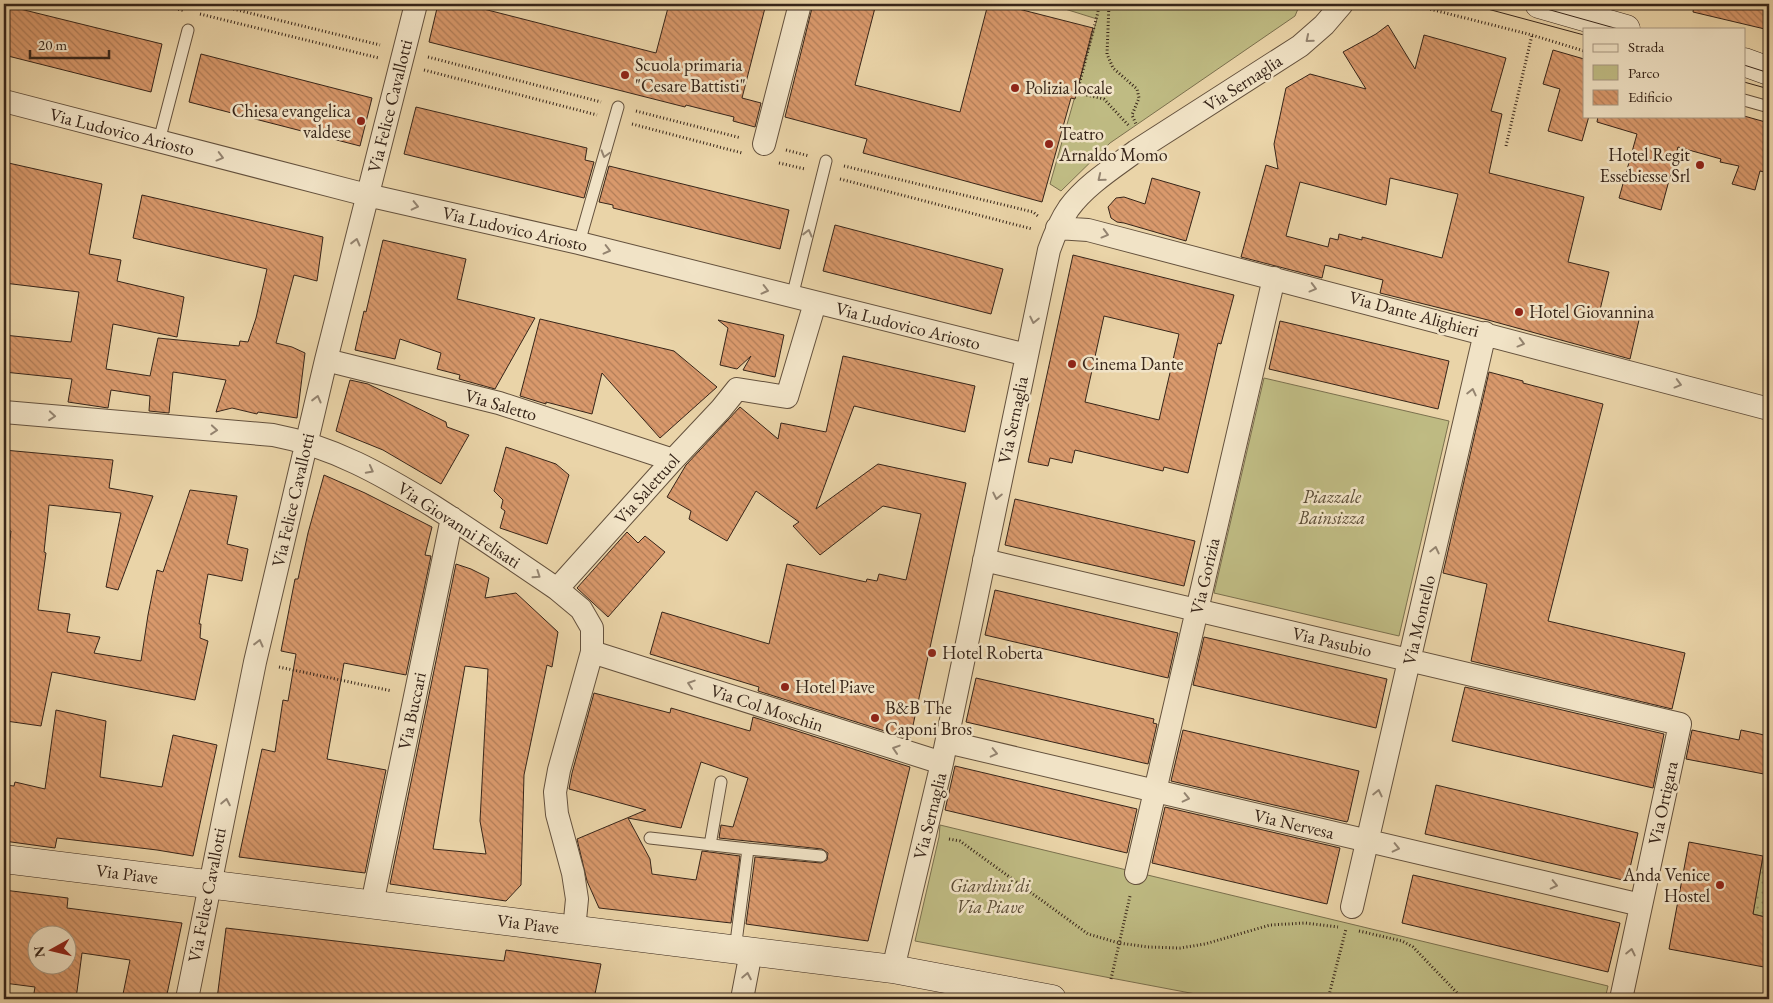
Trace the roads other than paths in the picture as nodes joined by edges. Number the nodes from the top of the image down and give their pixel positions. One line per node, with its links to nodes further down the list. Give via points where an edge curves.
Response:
1 (416, 4): 15 (street, Via Felice Cavallotti)
2 (800, 4): 13 (street)
3 (1342, 4): 16 (street, Via Sernaglia, one-way to 16, via 1300,46 1135,145 1070,207)
4 (1539, 4): 5 (street)
5 (1596, 24): 6 (street)
6 (1620, 28)
7 (188, 30): 12 (lane)
8 (4, 101): 12 (street, Via Ludovico Ariosto)
9 (1746, 101): 11 (lane)
10 (618, 107): 17 (lane, one-way to 17)
11 (1769, 107)
12 (159, 141): 15 (street, Via Ludovico Ariosto, one-way to 15)
13 (764, 144)
14 (826, 161): 19 (lane, one-way to 14)
15 (367, 195): 17 (street, Via Ludovico Ariosto, one-way to 17); 23 (street, Via Felice Cavallotti, one-way to 15)
16 (1057, 228): 18 (street, Via Dante Alighieri, one-way to 18, via 1088,230); 22 (street, Via Sernaglia, one-way to 22, via 1049,250)
17 (579, 243): 19 (street, Via Ludovico Ariosto, one-way to 19)
18 (1274, 278): 21 (street, Via Dante Alighieri, one-way to 21); 31 (street, Via Gorizia)
19 (792, 297): 20 (street, Via Ludovico Ariosto)
20 (815, 303): 22 (street, Via Ludovico Ariosto); 27 (street, Via Salettuol, via 787,398 737,389)
21 (1485, 333): 24 (street, Via Dante Alighieri, one-way to 24); 32 (street, Via Montello, one-way to 21)
22 (1027, 355): 29 (street, Via Sernaglia, one-way to 29)
23 (326, 360): 26 (street, Via Felice Cavallotti, one-way to 23); 27 (street, Via Saletto, via 499,403)
24 (1769, 409)
25 (4, 412): 26 (street, Via Giovanni Felisati, one-way to 26, via 273,436)
26 (307, 442): 28 (street, Via Giovanni Felisati, one-way to 28, via 350,459); 45 (street, Via Felice Cavallotti, one-way to 26, via 254,662)
27 (673, 460): 30 (street, Via Salettuol)
28 (452, 518): 30 (street, Via Giovanni Felisati, one-way to 30); 46 (street, Via Buccari)
29 (984, 560): 31 (street, Via Pasubio); 35 (street, Via Sernaglia)
30 (557, 588): 33 (street, Via Giovanni Felisati, via 580,609 592,628)
31 (1204, 597): 32 (street, Via Pasubio); 37 (street, Via Gorizia)
32 (1408, 645): 34 (street, Via Pasubio); 39 (street, Via Montello, one-way to 32)
33 (592, 652): 35 (street, Via Col Moschin, one-way to 33); 49 (street, Via Giovanni Felisati, via 559,770 556,792 557,814 577,899)
34 (1680, 724): 47 (street, Via Ortigara)
35 (944, 753): 37 (street, Via Nervesa, one-way to 37); 51 (street, Via Sernaglia)
36 (721, 782): 40 (lane)
37 (1155, 791): 39 (street, Via Nervesa, one-way to 39); 44 (street, Via Gorizia)
38 (650, 838): 40 (lane)
39 (1367, 841): 47 (street, Via Nervesa, one-way to 47); 48 (street, Via Montello)
40 (710, 845): 41 (lane)
41 (748, 849): 42 (lane); 50 (lane)
42 (821, 856)
43 (4, 859): 45 (street, Via Piave)
44 (1136, 873)
45 (210, 884): 46 (street, Via Piave); 53 (street, Via Felice Cavallotti)
46 (372, 904): 49 (street, Via Piave)
47 (1641, 905): 56 (street, Via Ortigara, one-way to 47)
48 (1352, 907)
49 (574, 930): 50 (street, Via Piave)
50 (743, 951): 51 (street, Via Piave); 54 (street, one-way to 50)
51 (893, 969): 52 (street, Via Piave)
52 (991, 994): 55 (street, Via Piave)
53 (186, 999)
54 (742, 999)
55 (1052, 999)
56 (1621, 999)

